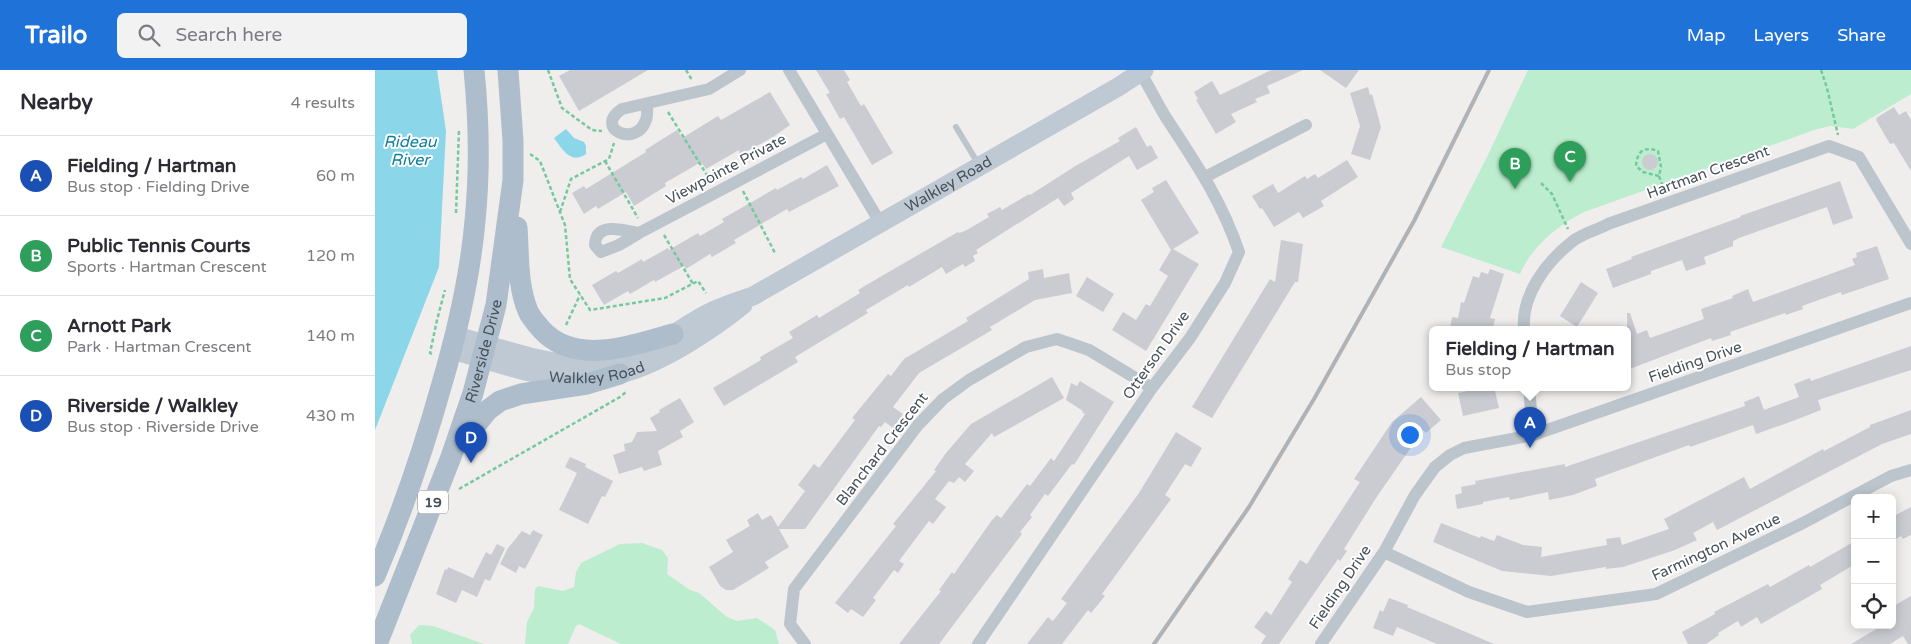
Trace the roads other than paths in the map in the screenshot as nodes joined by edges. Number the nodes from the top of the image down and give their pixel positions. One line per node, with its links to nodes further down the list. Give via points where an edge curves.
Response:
1 (474, 70): 20 (main road, Riverside Drive / 19, via 478,134 475,220)
2 (508, 70): 12 (main road, Riverside Drive / 19)
3 (740, 70): 6 (street, via 709,89)
4 (789, 70): 9 (street)
5 (1142, 71): 10 (main road, Walkley Road); 11 (street, Otterson Drive)
6 (647, 104): 6 (street, via 646,120 641,128 629,134 617,133 613,120 617,112)
7 (1306, 125): 11 (street)
8 (956, 126): 10 (lane)
9 (827, 134): 13 (street); 14 (street, Viewpointe Private)
10 (980, 166): 13 (main road, Walkley Road)
11 (1205, 177): 23 (street, Otterson Drive, via 1229,222 1239,252 1225,283 1190,338)
12 (513, 180): 19 (main road, via 521,288 528,311 546,334 558,342 592,350 622,348); 21 (main road, Riverside Drive / 19, via 496,305)
13 (881, 224): 16 (main road, Walkley Road)
14 (641, 231)
15 (1911, 244): 18 (street, Hartman Crescent, via 1859,157 1829,146 1608,224 1574,240 1548,263 1531,291)
16 (753, 296): 19 (main road, Walkley Road, via 717,309); 22 (main road, Walkley Road, via 719,324)
17 (1911, 303): 25 (street, Fielding Drive)
18 (1525, 326)
19 (673, 334): 21 (main road, Walkley Road, via 628,356 587,365)
20 (454, 343): 21 (main road, Walkley Road); 29 (main road, Riverside Drive / 19, via 416,469)
21 (485, 351): 22 (main road, Walkley Road, via 513,368 556,377); 26 (main road, Riverside Drive / 19)
22 (626, 381): 26 (main road, via 521,394 500,401 481,418)
23 (1152, 388): 31 (street, Blanchard Crescent, via 1089,350 1057,339 1026,347 943,399 918,425 795,589 790,624); 32 (street, Otterson Drive)
24 (1529, 391): 25 (street)
25 (1533, 435): 28 (street, Fielding Drive, via 1463,448 1450,455 1435,467 1415,495)
26 (451, 457): 30 (main road, Riverside Drive / 19)
27 (1911, 470): 28 (street, Farmington Avenue, via 1891,476 1803,524 1656,594 1527,612 1469,592)
28 (1384, 552): 33 (street, Fielding Drive)
29 (375, 576)
30 (377, 644)
31 (805, 644)
32 (978, 644)
33 (1321, 644)

